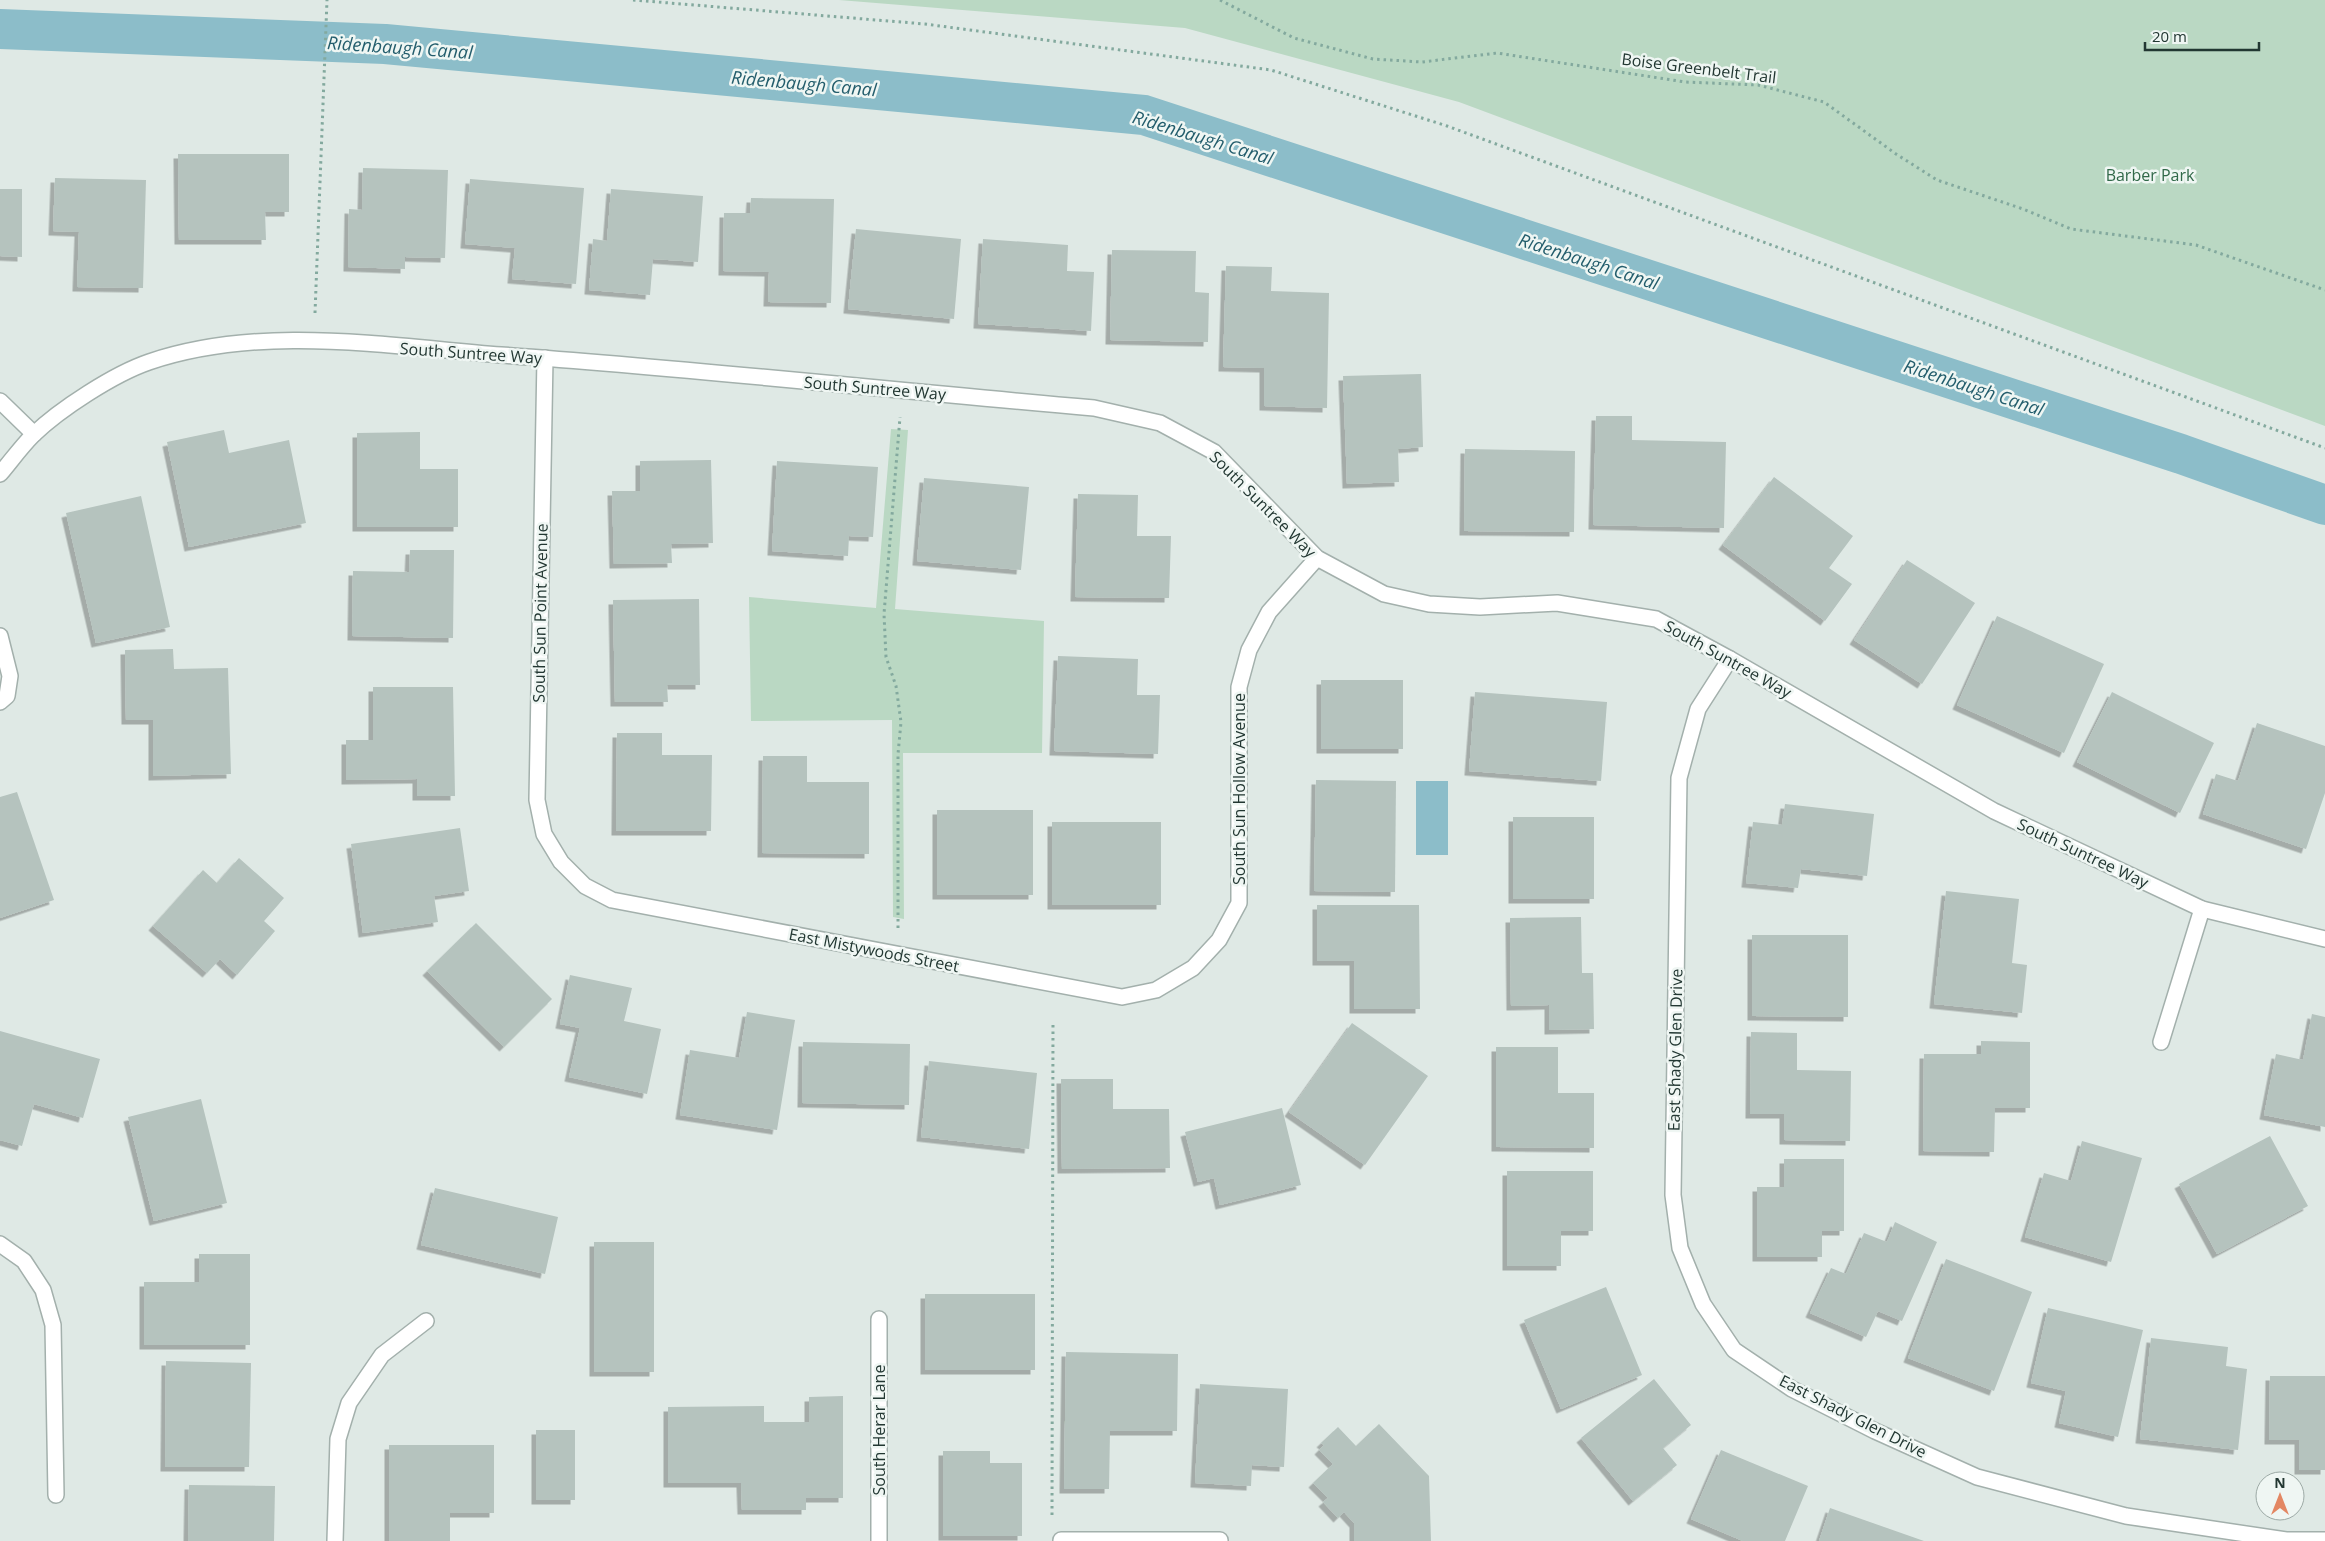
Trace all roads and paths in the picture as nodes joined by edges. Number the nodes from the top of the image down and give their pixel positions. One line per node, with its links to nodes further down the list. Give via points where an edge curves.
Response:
1 (327, 0): 5 (path)
2 (633, 0): 10 (path, via 924,24 1271,70 1447,126)
3 (1220, 0): 4 (path, Boise Greenbelt Trail, via 1294,38 1373,59 1422,62 1497,53 1686,82 1758,85 1805,97 1824,102 1937,180 2071,229 2196,245)
4 (2325, 290)
5 (315, 341): 6 (street, South Suntree Way); 9 (street, South Suntree Way, via 266,340 203,348 147,362 88,392)
6 (545, 358): 7 (street, South Suntree Way); 16 (street, South Sun Point Avenue, via 537,800 544,834)
7 (902, 391): 12 (street, South Suntree Way, via 1094,408 1160,423 1214,452); 19 (path, via 884,614 886,657 896,686 901,722 898,754)
8 (0, 401): 9 (street)
9 (34, 434): 11 (street, South Suntree Way)
10 (2325, 448)
11 (0, 474)
12 (1317, 558): 14 (street, South Suntree Way, via 1384,594 1429,604 1480,607 1557,603 1656,619); 20 (street, South Sun Hollow Avenue, via 1269,612 1249,650 1239,687 1239,904 1219,940)
13 (0, 636): 15 (street, via 10,676 7,696)
14 (1730, 659): 17 (street, South Suntree Way, via 1994,811); 32 (street, East Shady Glen Drive, via 1698,709 1680,778 1673,1195 1680,1248 1704,1304 1734,1350 1792,1389 1977,1477 2126,1516 2286,1540)
15 (0, 702)
16 (561, 862): 19 (street, East Mistywoods Street, via 585,886 612,900)
17 (2202, 908): 18 (street, South Suntree Way); 22 (street)
18 (2325, 939)
19 (898, 954): 20 (street, East Mistywoods Street, via 1122,997 1156,990)
20 (1193, 968)
21 (1053, 1021): 27 (path)
22 (2161, 1042)
23 (0, 1244): 26 (street, via 24,1260 43,1290 53,1325)
24 (879, 1319): 34 (street, South Herar Lane)
25 (426, 1321): 33 (street, via 382,1355 348,1403 338,1439)
26 (56, 1495)
27 (1052, 1521)
28 (1061, 1540): 29 (street)
29 (1104, 1540): 30 (street)
30 (1152, 1540): 31 (street)
31 (1220, 1540)
32 (2325, 1540)
33 (336, 1541)
34 (879, 1541)

